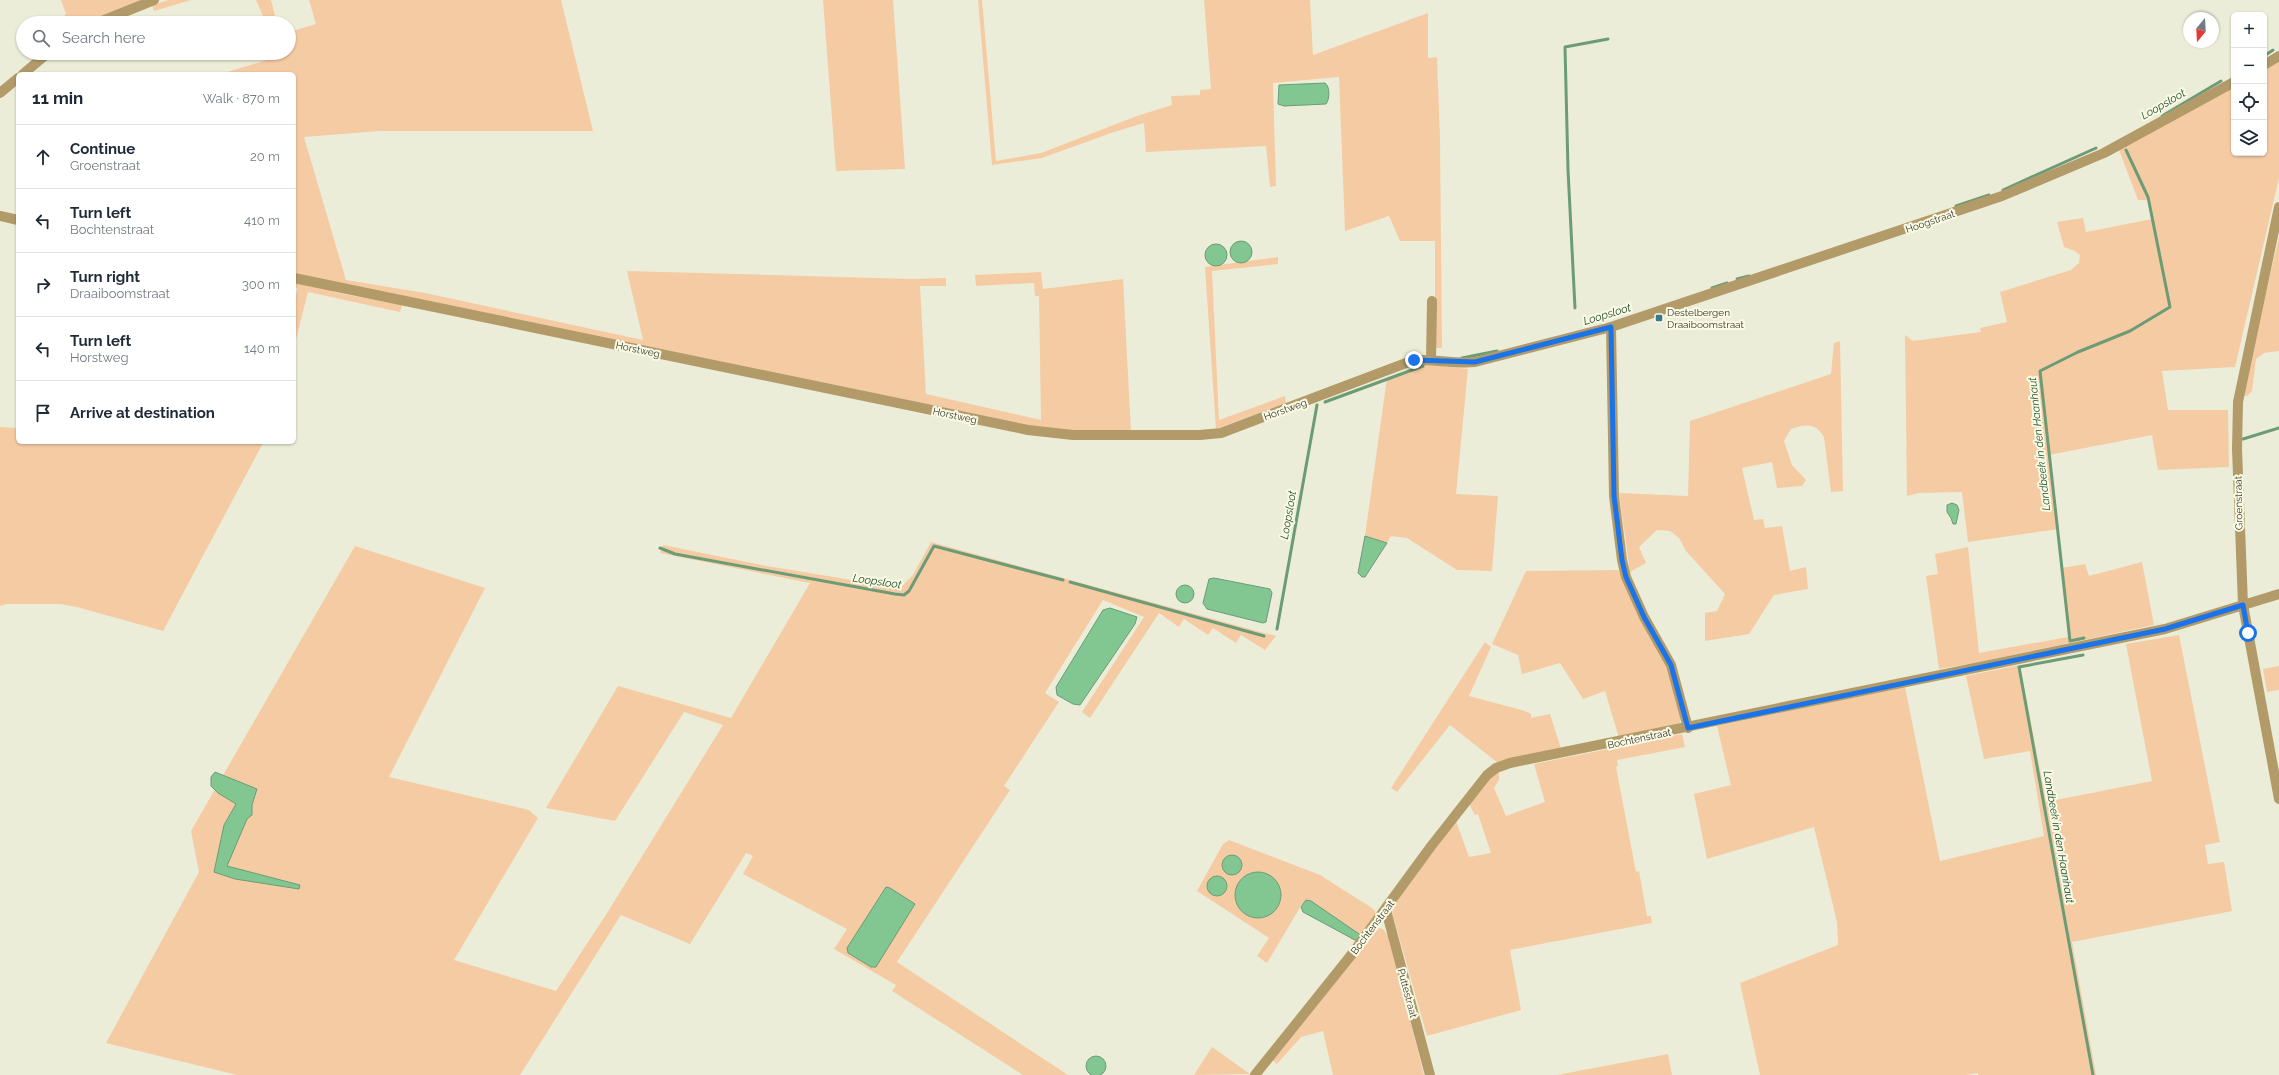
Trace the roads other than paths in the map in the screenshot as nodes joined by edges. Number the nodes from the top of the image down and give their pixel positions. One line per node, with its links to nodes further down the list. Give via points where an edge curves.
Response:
1 (154, 0): 2 (street)
2 (114, 16)
3 (2279, 56): 5 (street)
4 (40, 60): 6 (street)
5 (2267, 62)
6 (25, 72)
7 (16, 80): 9 (street)
8 (2231, 84): 15 (street, Hoogstraat, via 2104,153 2002,196)
9 (0, 93)
10 (2279, 207): 18 (street, Groenstraat, via 2238,402 2239,528)
11 (0, 216): 12 (street)
12 (16, 220)
13 (296, 278): 16 (street, Horstweg, via 1014,427 1073,435 1221,433 1414,360)
14 (1432, 301): 16 (street)
15 (1611, 327): 16 (street, Horstweg, via 1475,362 1452,363); 19 (street, via 1614,496 1622,560 1626,577 1644,617 1671,665)
16 (1431, 360)
17 (2279, 594): 18 (street, Bochtenstraat)
18 (2243, 605): 19 (street, Bochtenstraat, via 2165,629); 20 (street, Groenstraat)
19 (1688, 728): 21 (street, Bochtenstraat, via 1510,763 1491,771 1432,845)
20 (2279, 799)
21 (1386, 910): 22 (street, Bochtenstraat); 23 (street, Puttestraat)
22 (1255, 1075)
23 (1430, 1075)

